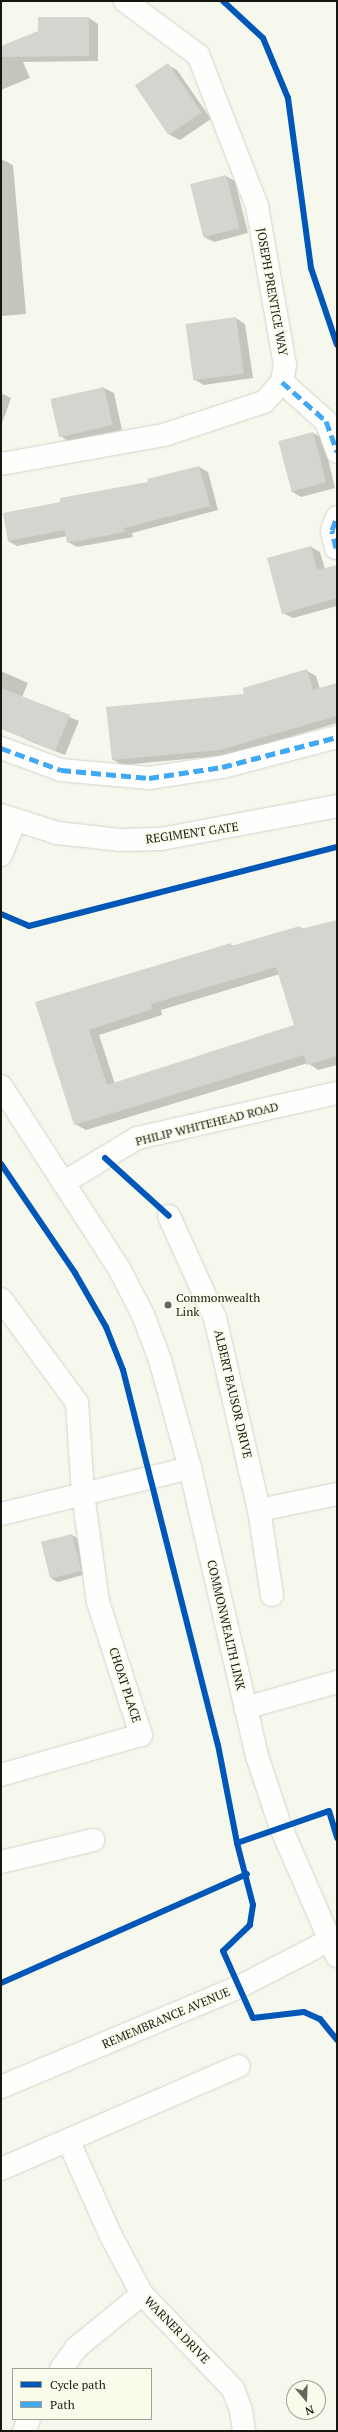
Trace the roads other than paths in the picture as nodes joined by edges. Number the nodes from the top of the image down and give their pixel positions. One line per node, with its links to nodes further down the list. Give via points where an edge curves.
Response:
1 (125, 1): 2 (street, JOSEPH PRENTICE WAY, via 198,55 257,206 285,365)
2 (282, 382): 3 (street, via 326,421); 4 (street, via 264,402 164,435)
3 (337, 452)
4 (1, 464)
5 (337, 518): 6 (street, via 332,530)
6 (336, 548)
7 (337, 737): 8 (street, via 222,767 149,778 61,770)
8 (1, 748)
9 (337, 806): 10 (street, REGIMENT GATE, via 161,840 120,840 57,833)
10 (8, 818): 11 (street)
11 (1, 855)
12 (1, 1086): 14 (street, COMMONWEALTH LINK)
13 (337, 1093): 14 (street, PHILIP WHITEHEAD ROAD, via 137,1138)
14 (63, 1183): 17 (street, COMMONWEALTH LINK, via 120,1270 143,1315 160,1360)
15 (169, 1216): 20 (street, ALBERT BAUSOR DRIVE, via 215,1318)
16 (1, 1299): 18 (street, via 77,1403)
17 (190, 1468): 18 (street); 24 (street, COMMONWEALTH LINK)
18 (83, 1494): 21 (street); 25 (street, CHOAT PLACE, via 98,1602 141,1735)
19 (337, 1494): 20 (street)
20 (259, 1510): 22 (street, ALBERT BAUSOR DRIVE)
21 (1, 1514)
22 (272, 1595)
23 (337, 1682): 24 (street)
24 (245, 1708): 28 (street, COMMONWEALTH LINK, via 257,1756 281,1828)
25 (1, 1775)
26 (93, 1840): 27 (street)
27 (1, 1862)
28 (333, 1949): 30 (street, REMEMBRANCE AVENUE)
29 (239, 2066): 31 (street)
30 (1, 2087)
31 (68, 2140): 32 (street); 33 (street, WARNER DRIVE, via 111,2236)
32 (1, 2169)
33 (142, 2294): 34 (street, via 76,2348); 37 (street, WARNER DRIVE, via 233,2389 241,2410)
34 (62, 2368)
35 (29, 2420): 36 (street)
36 (24, 2431)
37 (244, 2431)

